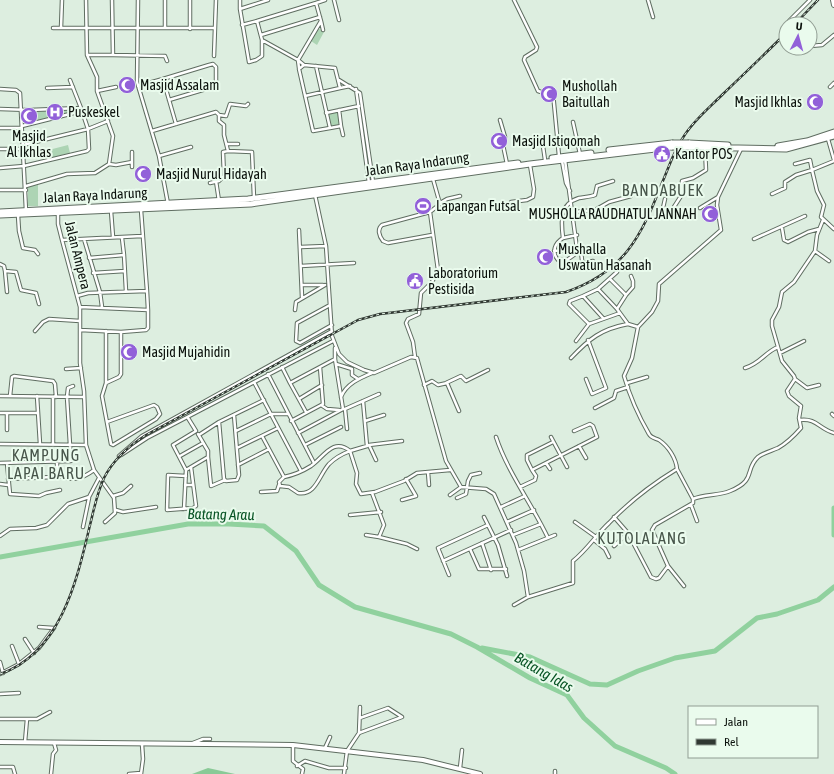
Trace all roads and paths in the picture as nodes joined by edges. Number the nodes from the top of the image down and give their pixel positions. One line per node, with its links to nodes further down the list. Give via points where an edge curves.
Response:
1 (62, 0): 26 (street)
2 (86, 0): 27 (street)
3 (112, 0): 28 (street)
4 (138, 0): 29 (street)
5 (165, 0): 30 (street)
6 (190, 0): 32 (street)
7 (216, 0): 31 (street)
8 (240, 0): 18 (street)
9 (268, 0): 18 (street)
10 (325, 0): 16 (street)
11 (334, 0): 22 (street)
12 (514, 0): 99 (street, via 537,47 524,60 538,90 551,90 553,93)
13 (649, 0): 20 (street)
14 (810, 0): 19 (street)
15 (833, 0): 17 (street)
16 (316, 3): 21 (street); 23 (street)
17 (834, 5)
18 (240, 9): 24 (street)
19 (794, 16)
20 (653, 17)
21 (321, 19): 33 (street); 34 (street); 42 (street)
22 (339, 20)
23 (258, 21): 24 (street); 34 (street)
24 (242, 25): 36 (street, via 249,62 262,56)
25 (53, 28): 26 (street)
26 (61, 28): 27 (street)
27 (86, 28): 28 (street); 38 (street)
28 (112, 28): 29 (street); 40 (street)
29 (138, 28): 30 (street); 39 (street)
30 (165, 28): 32 (street)
31 (215, 28): 32 (street); 41 (street)
32 (190, 29)
33 (323, 30)
34 (261, 35): 36 (street)
35 (834, 35): 37 (street)
36 (262, 40): 42 (street)
37 (818, 45)
38 (87, 55): 40 (street); 59 (street, via 97,77)
39 (138, 55): 40 (street); 43 (street, via 165,56); 51 (street)
40 (113, 56)
41 (214, 56)
42 (298, 60): 44 (street); 46 (street)
43 (167, 61)
44 (304, 65): 45 (street); 46 (street)
45 (316, 66): 49 (street, via 335,68); 60 (street)
46 (299, 69): 61 (street)
47 (163, 79): 51 (street); 62 (street); 62 (street, via 213,64 216,67 216,86)
48 (70, 80): 53 (street)
49 (339, 80): 52 (street); 57 (street)
50 (834, 83): 55 (street)
51 (138, 86): 80 (street)
52 (350, 86): 57 (street); 64 (street, via 356,89)
53 (73, 87): 56 (street); 67 (street)
54 (116, 87): 59 (street)
55 (830, 87)
56 (47, 88)
57 (340, 88): 60 (street)
58 (0, 89): 66 (street, via 19,91)
59 (97, 91): 72 (street)
60 (322, 92): 61 (street); 69 (street)
61 (305, 96): 78 (street, via 313,131)
62 (170, 100): 74 (street)
63 (248, 104): 70 (street, via 230,104 226,116)
64 (360, 106): 68 (street); 115 (street)
65 (0, 109): 66 (street)
66 (21, 110): 67 (street); 76 (street)
67 (81, 110): 76 (street); 79 (street)
68 (339, 110): 69 (street); 75 (street)
69 (326, 113): 78 (street)
70 (219, 115): 74 (street, via 216,112); 86 (street, via 219,121 224,125)
71 (500, 120): 106 (street, via 505,137 503,145)
72 (108, 121): 79 (street); 103 (street, via 113,139)
73 (572, 122): 97 (street)
74 (176, 124): 80 (street)
75 (342, 126): 78 (street); 82 (street)
76 (22, 127): 77 (street); 88 (street)
77 (0, 128)
78 (330, 128)
79 (88, 129): 88 (street); 107 (street, via 90,146 87,152)
80 (152, 131): 98 (street)
81 (834, 132): 89 (highway, Jalan Raya Indarung, via 784,146)
82 (343, 135)
83 (834, 136): 84 (highway, Jalan Raya Indarung)
84 (828, 138): 93 (highway, Jalan Raya Indarung, via 786,149); 101 (street)
85 (533, 140): 100 (street, via 542,139)
86 (227, 144): 87 (street); 94 (street)
87 (238, 144)
88 (23, 145): 92 (street)
89 (703, 146): 93 (highway, Jalan Raya Indarung); 95 (highway, Jalan Raya Indarung, bridge, via 672,145); 125 (street, via 706,170 682,181 681,196 672,210 663,208)
90 (190, 147): 98 (street)
91 (0, 149): 92 (street)
92 (23, 149): 107 (street)
93 (741, 149): 123 (street)
94 (228, 151): 113 (street, via 223,152 225,175); 124 (street, via 252,152)
95 (619, 151): 97 (highway, Jalan Raya Indarung); 99 (highway, Jalan Raya Indarung)
96 (132, 152): 102 (street)
97 (580, 154): 99 (highway, Jalan Raya Indarung)
98 (159, 156): 129 (street)
99 (562, 159): 100 (highway, Jalan Raya Indarung); 104 (highway, Jalan Raya Indarung); 127 (street)
100 (545, 160): 106 (highway, Jalan Raya Indarung)
101 (834, 161): 110 (street)
102 (132, 162): 103 (street); 108 (street)
103 (109, 164): 116 (street, via 95,173 67,174)
104 (530, 164): 106 (highway, Jalan Raya Indarung); 131 (street, via 534,189 532,197 511,202)
105 (795, 164): 110 (street, via 810,160)
106 (510, 165): 111 (highway, Jalan Raya Indarung)
107 (24, 166): 109 (street); 116 (street)
108 (132, 166)
109 (0, 168)
110 (812, 170): 119 (street, via 789,179 785,182 785,188); 144 (street, via 817,191 824,205 820,213)
111 (437, 177): 115 (highway, Jalan Raya Indarung); 120 (highway, Jalan Raya Indarung); 128 (street)
112 (613, 181): 127 (street, via 597,186 595,195)
113 (216, 182): 114 (street); 126 (street)
114 (210, 183)
115 (371, 183): 124 (highway, Jalan Raya Indarung)
116 (26, 186): 118 (street)
117 (0, 190): 118 (street)
118 (26, 190): 134 (street)
119 (772, 194)
120 (315, 195): 129 (highway, Jalan Raya Indarung, via 251,204); 158 (street)
121 (460, 196): 128 (street, via 447,199)
122 (632, 196): 139 (street, via 609,202 595,210)
123 (718, 197): 132 (street); 204 (street, via 721,230 663,281 658,288 657,304)
124 (254, 198): 126 (highway, Jalan Raya Indarung)
125 (665, 199)
126 (219, 201): 129 (highway, Jalan Raya Indarung)
127 (572, 201): 139 (street); 154 (street, via 561,216)
128 (440, 204): 138 (street)
129 (168, 206): 130 (highway, Jalan Raya Indarung)
130 (155, 207): 133 (highway, Jalan Raya Indarung); 135 (highway, Jalan Raya Indarung)
131 (511, 208)
132 (700, 208)
133 (141, 210): 136 (highway, Jalan Raya Indarung); 151 (street)
134 (26, 211): 135 (highway, Jalan Raya Indarung); 140 (highway, Jalan Raya Indarung)
135 (58, 211): 136 (highway, Jalan Raya Indarung); 141 (highway, Jalan Raya Indarung); 156 (street, Jalan Ampera)
136 (111, 211): 152 (street)
137 (0, 212): 140 (highway, Jalan Raya Indarung)
138 (430, 212): 149 (street); 149 (street, via 382,225 379,234 383,241 388,243)
139 (574, 212): 150 (street)
140 (10, 213): 141 (highway, Jalan Raya Indarung); 142 (highway, Jalan Raya Indarung)
141 (18, 215): 163 (street, via 23,248 35,250)
142 (0, 216)
143 (805, 216): 145 (street)
144 (823, 220): 146 (street); 147 (street)
145 (782, 228): 146 (street, via 784,240 788,242); 157 (street)
146 (820, 229): 162 (street)
147 (834, 229)
148 (299, 230): 159 (street)
149 (432, 235): 217 (street, via 438,270 432,282 421,293 419,314 406,323)
150 (577, 235): 154 (street); 160 (street)
151 (142, 236): 153 (street); 184 (street)
152 (112, 237): 153 (street); 155 (street)
153 (122, 237): 164 (street)
154 (563, 238): 161 (street, via 557,242)
155 (84, 239): 156 (street); 165 (street)
156 (62, 240): 188 (street, Jalan Ampera)
157 (754, 240)
158 (326, 246): 159 (street); 171 (street)
159 (301, 247): 172 (street)
160 (578, 249): 161 (street); 161 (street, via 571,258 563,261 555,257); 169 (street, via 581,252)
161 (554, 251)
162 (815, 251): 167 (street); 215 (street, via 797,278 781,295 772,323)
163 (38, 254)
164 (124, 255): 165 (street); 175 (street)
165 (89, 258): 177 (street)
166 (593, 261): 169 (street)
167 (829, 261)
168 (354, 263): 171 (street)
169 (582, 263): 173 (street)
170 (0, 264): 174 (street, via 4,266)
171 (328, 265): 172 (street); 181 (street)
172 (301, 266): 180 (street)
173 (583, 268)
174 (5, 271): 185 (street); 191 (street, via 16,272 21,290 36,293)
175 (124, 271): 177 (street); 183 (street)
176 (617, 272): 179 (street)
177 (93, 273): 186 (street)
178 (631, 276): 187 (street, via 633,287)
179 (610, 279): 182 (street); 187 (street)
180 (302, 285): 181 (street); 190 (street)
181 (326, 285): 190 (street); 192 (street)
182 (598, 289): 189 (street); 195 (street)
183 (126, 291): 184 (street); 186 (street)
184 (147, 291): 196 (street)
185 (7, 292)
186 (100, 292): 188 (street); 194 (street)
187 (626, 295): 195 (street)
188 (77, 296): 193 (street, Jalan Ampera)
189 (583, 296): 199 (street); 201 (street, via 570,301 569,304)
190 (302, 297): 197 (street, via 294,303)
191 (39, 304)
192 (330, 305): 203 (street); 203 (street, via 297,323 296,341 300,343)
193 (80, 307): 194 (street, Jalan Ampera); 200 (street, Jalan Ampera)
194 (102, 307): 196 (street, Jalan Ampera)
195 (617, 309): 198 (street)
196 (148, 310): 209 (street, via 147,330)
197 (295, 310)
198 (620, 313): 199 (street); 202 (street)
199 (604, 318): 201 (street)
200 (80, 321): 205 (street, Jalan Ampera); 206 (street, via 49,319)
201 (589, 324): 212 (street)
202 (628, 324): 204 (street); 210 (street, via 600,332)
203 (332, 325): 208 (street)
204 (638, 327): 237 (street, via 632,358 624,376)
205 (80, 330): 207 (street); 223 (street, Jalan Ampera)
206 (35, 331)
207 (106, 331): 209 (street); 234 (street)
208 (332, 331): 211 (street); 267 (street, via 142,436 119,456 147,438)
209 (121, 332): 234 (street, via 121,374)
210 (588, 340): 218 (street); 230 (street, via 606,388 592,394)
211 (333, 341): 214 (street); 221 (street)
212 (576, 341)
213 (804, 341): 216 (street)
214 (335, 347): 219 (street); 227 (street, via 347,362)
215 (778, 347): 216 (street); 224 (street, via 768,352 756,364)
216 (780, 353): 232 (street, via 783,363)
217 (416, 357): 227 (street); 239 (street)
218 (571, 358)
219 (335, 359): 220 (street); 222 (street)
220 (336, 364): 231 (street, via 352,369 352,375); 250 (street)
221 (282, 367): 228 (street); 235 (street)
222 (320, 367): 235 (street); 238 (street)
223 (81, 368): 225 (street); 249 (street, Jalan Ampera)
224 (745, 368)
225 (66, 369)
226 (488, 370): 236 (street, via 466,381 462,376)
227 (374, 373): 231 (street)
228 (268, 374): 233 (street); 264 (street)
229 (647, 377): 237 (street)
230 (586, 378)
231 (358, 379): 250 (street, via 343,392)
232 (795, 379): 240 (street, via 807,388); 268 (street, via 787,391 801,406)
233 (254, 382): 252 (street); 267 (street)
234 (106, 383): 271 (street, via 102,396)
235 (290, 383): 251 (street)
236 (446, 383): 239 (street, via 438,385 432,381); 258 (street)
237 (627, 383): 242 (street)
238 (322, 385): 251 (street); 254 (street, via 324,403)
239 (424, 385): 317 (street)
240 (819, 385)
241 (73, 386): 248 (street, via 68,388)
242 (628, 387): 255 (street, via 616,391 614,398); 314 (street, via 634,407 649,435 659,440 670,451)
243 (379, 394): 253 (street)
244 (0, 396): 245 (street)
245 (10, 396): 246 (street); 247 (street, via 14,376 53,381)
246 (37, 396): 247 (street); 262 (street)
247 (55, 397): 248 (street); 291 (street)
248 (68, 397): 249 (street); 292 (street)
249 (84, 397): 293 (street, Jalan Ampera)
250 (341, 398): 256 (street)
251 (299, 399): 260 (street)
252 (264, 400): 263 (street); 266 (street)
253 (363, 401): 256 (street); 270 (street)
254 (321, 405): 257 (street); 260 (street)
255 (595, 408)
256 (344, 409): 257 (street); 275 (street)
257 (339, 410): 280 (street)
258 (458, 411)
259 (0, 412): 261 (street)
260 (306, 412): 269 (street)
261 (7, 413): 262 (street); 276 (street)
262 (37, 413): 290 (street)
263 (271, 414): 264 (street); 274 (street); 278 (street)
264 (288, 414): 269 (street)
265 (384, 414): 270 (street)
266 (234, 415): 272 (street); 278 (street)
267 (188, 418): 277 (street)
268 (800, 420): 281 (street, via 813,420); 347 (street, via 801,428 789,440 756,459 744,484 726,493)
269 (291, 421): 280 (street)
270 (365, 421): 295 (street)
271 (107, 422): 271 (street, via 110,443 113,445 160,414 158,407 154,405)
272 (219, 422): 282 (street); 328 (street)
273 (341, 427): 294 (street)
274 (278, 428): 283 (street); 319 (street)
275 (347, 429)
276 (7, 430)
277 (196, 431): 282 (street); 300 (street, via 174,444)
278 (236, 431): 297 (street)
279 (574, 431): 296 (street, via 590,424 597,436)
280 (298, 433): 294 (street)
281 (834, 433)
282 (199, 435): 287 (street)
283 (262, 436): 297 (street); 298 (street)
284 (496, 437): 338 (street, via 506,463)
285 (551, 437): 288 (street)
286 (402, 441): 295 (street)
287 (203, 442): 300 (street); 302 (street)
288 (553, 442): 301 (street); 318 (street, via 527,455)
289 (0, 444): 290 (street)
290 (40, 444): 291 (street)
291 (53, 445): 292 (street)
292 (70, 445): 293 (street); 305 (street, via 71,461)
293 (86, 445): 315 (street, Jalan Ampera)
294 (304, 445): 308 (street)
295 (368, 446): 299 (street); 304 (street)
296 (579, 446): 301 (street); 303 (street)
297 (237, 448): 310 (street)
298 (269, 449): 310 (street); 324 (street)
299 (350, 451): 308 (street, via 343,445 338,446 323,454); 333 (street, via 331,462 315,486 306,493 298,493 289,487); 341 (street, via 357,470 356,484 360,492)
300 (180, 456): 316 (street)
301 (560, 456): 309 (street); 312 (street)
302 (208, 457): 311 (street); 328 (street, via 211,486)
303 (586, 458)
304 (376, 460)
305 (57, 462): 307 (street); 322 (street)
306 (0, 463): 307 (street)
307 (7, 463): 326 (street)
308 (314, 463): 319 (street)
309 (546, 463): 313 (street); 318 (street)
310 (238, 465): 328 (street, via 238,479)
311 (191, 467): 316 (street); 332 (street)
312 (567, 467)
313 (550, 468)
314 (677, 469): 347 (street); 358 (street)
315 (94, 470): 322 (street, via 75,480); 325 (street, Jalan Ampera)
316 (186, 470): 323 (street)
317 (450, 470): 320 (street); 336 (street)
318 (532, 470): 338 (street, via 536,476 535,480)
319 (301, 471): 324 (street)
320 (428, 472): 327 (street, via 417,473); 334 (street)
321 (480, 473): 337 (street, via 471,475)
322 (57, 475): 326 (street)
323 (186, 476): 331 (street); 352 (street, via 168,475 166,509)
324 (284, 477): 333 (street)
325 (99, 478): 343 (street, Jalan Ampera); 345 (street)
326 (8, 479): 330 (street)
327 (406, 479): 341 (street); 348 (street, via 416,496)
328 (225, 480)
329 (0, 484): 330 (street)
330 (8, 485): 339 (street, via 9,493 13,494 39,496)
331 (185, 485): 332 (street); 352 (street)
332 (193, 485): 352 (street, via 196,506)
333 (279, 485): 340 (street, via 277,491)
334 (429, 485)
335 (131, 486): 343 (street, via 122,493)
336 (461, 487): 337 (street); 342 (street)
337 (467, 487): 346 (street, via 465,495); 351 (street, via 489,490)
338 (520, 487): 344 (street)
339 (60, 490)
340 (261, 492)
341 (372, 493): 355 (street)
342 (450, 495)
343 (112, 496): 353 (street, Jalan Ampera)
344 (525, 496): 351 (street); 354 (street)
345 (89, 497): 365 (street); 368 (street, via 68,504 47,526 10,529)
346 (457, 498)
347 (693, 499): 349 (street)
348 (402, 500)
349 (691, 505): 359 (street); 385 (street, via 653,528 654,537)
350 (156, 507): 353 (street, via 123,512)
351 (501, 507): 361 (street)
352 (184, 509)
353 (116, 510): 360 (street)
354 (534, 510): 361 (street); 363 (street)
355 (381, 512): 356 (street); 374 (street, via 384,526)
356 (350, 515)
357 (484, 517): 364 (street)
358 (614, 518): 369 (street); 377 (street)
359 (698, 521)
360 (105, 522)
361 (507, 522): 366 (street)
362 (575, 522): 377 (street)
363 (541, 524): 371 (street); 376 (street)
364 (488, 525): 375 (street); 384 (street, via 438,548)
365 (83, 527)
366 (511, 530): 371 (street); 375 (street)
367 (0, 531): 368 (street)
368 (5, 532): 373 (street)
369 (628, 533): 379 (street); 385 (street, via 651,577 659,578)
370 (366, 535): 374 (street)
371 (513, 535): 382 (street)
372 (555, 535): 376 (street)
373 (0, 536)
374 (379, 537): 380 (street)
375 (494, 538): 378 (street); 386 (street)
376 (548, 538): 382 (street)
377 (595, 538): 383 (street); 391 (street, via 572,564 573,582)
378 (482, 543): 381 (street); 387 (street)
379 (614, 546)
380 (417, 549)
381 (470, 549): 384 (street); 387 (street, via 479,569)
382 (518, 550): 391 (street)
383 (609, 557)
384 (443, 561): 388 (street)
385 (668, 566): 390 (street)
386 (506, 569): 387 (street); 389 (street)
387 (491, 570)
388 (449, 575)
389 (507, 576)
390 (684, 586)
391 (528, 597): 392 (street)
392 (514, 605)
393 (39, 626): 396 (street, via 54,628)
394 (25, 639): 396 (street)
395 (12, 646): 398 (street)
396 (34, 652): 398 (street)
397 (0, 662): 399 (street)
398 (19, 664): 399 (street)
399 (2, 673)
400 (20, 693): 401 (street)
401 (0, 694)
402 (360, 707): 404 (street)
403 (50, 712): 406 (street, via 40,718)
404 (360, 718): 407 (street); 407 (street, via 388,708 402,717)
405 (0, 719): 406 (street)
406 (28, 719): 411 (street)
407 (359, 733): 418 (street)
408 (330, 737): 416 (street)
409 (210, 739): 414 (street)
410 (0, 742): 411 (street)
411 (25, 742): 412 (street)
412 (54, 743): 413 (street); 425 (street, via 56,750 53,754)
413 (142, 744): 414 (street); 423 (street)
414 (191, 744): 415 (street)
415 (293, 745): 416 (street); 419 (street, via 292,761)
416 (325, 748): 418 (street)
417 (462, 750): 422 (street)
418 (347, 751): 421 (street); 422 (street, via 423,760)
419 (297, 766): 421 (street, via 303,761 329,768); 427 (street, via 302,769)
420 (0, 767): 424 (street, via 13,767)
421 (346, 768): 428 (street)
422 (460, 768): 429 (street)
423 (141, 773): 426 (street)
424 (15, 774)
425 (52, 774)
426 (129, 774)
427 (302, 774)
428 (344, 774)
429 (480, 774)

